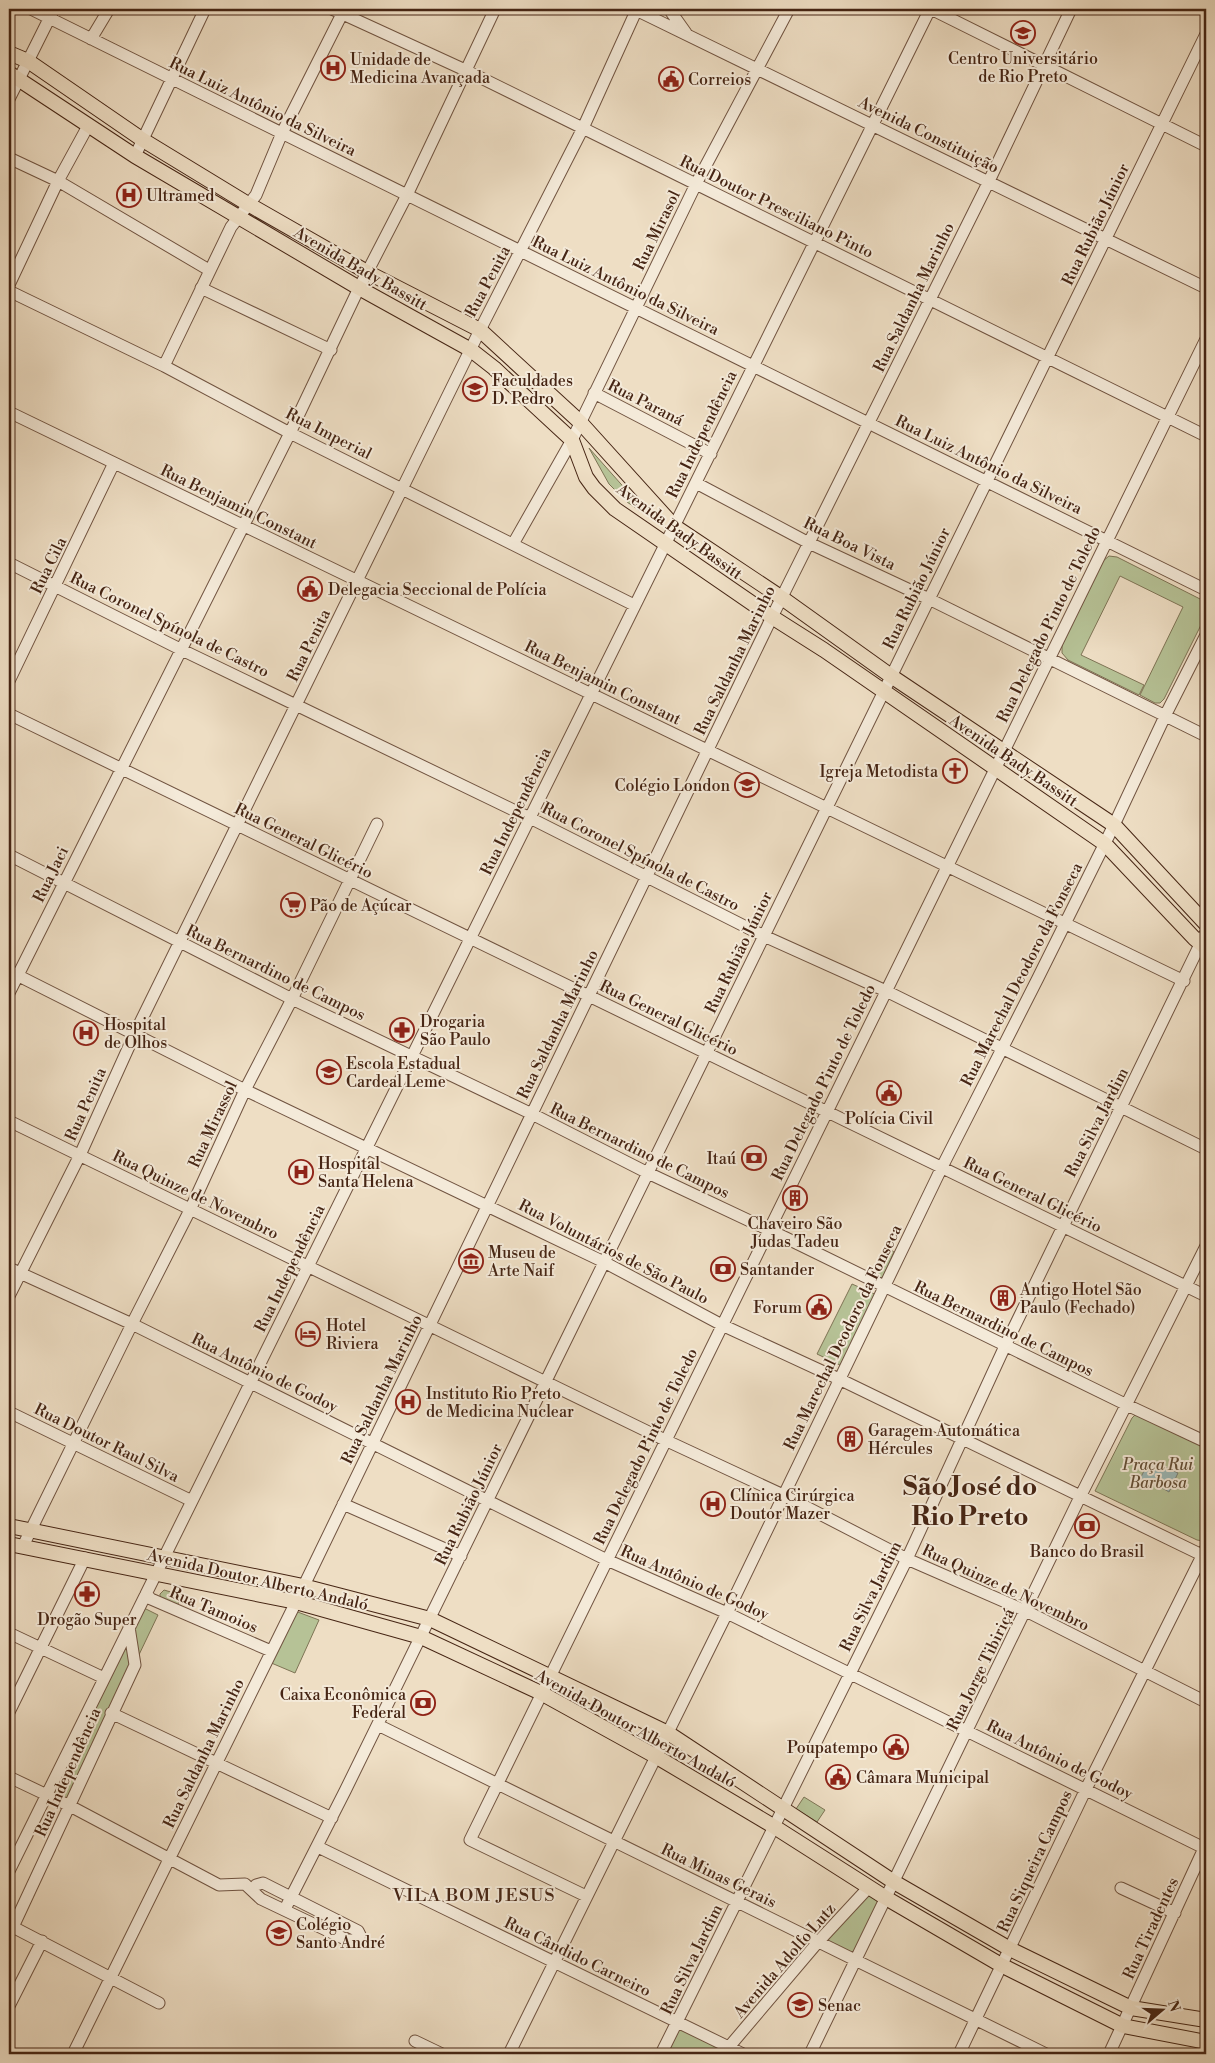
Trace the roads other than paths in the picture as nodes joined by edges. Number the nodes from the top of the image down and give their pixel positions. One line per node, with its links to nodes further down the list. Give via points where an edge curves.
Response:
1 (31, 9): 11 (street, Rua Luiz Antônio da Silveira)
2 (109, 9): 14 (street)
3 (205, 9): 21 (street)
4 (495, 9): 19 (street, Rua Jaci)
5 (636, 9): 13 (street, Avenida Constituição); 26 (street, Rua Penita)
6 (669, 9): 13 (street)
7 (789, 9): 18 (street, Rua Mirasol)
8 (931, 9): 17 (street); 23 (street, Rua Independência)
9 (1071, 9): 17 (street, Rua Saldanha Marinho)
10 (337, 11): 19 (street, Rua Doutor Presciliano Pinto); 27 (street)
11 (52, 14): 14 (street, Rua Luiz Antônio da Silveira); 16 (street)
12 (1206, 34): 24 (street, Rua Rubião Júnior)
13 (687, 35): 18 (street, Avenida Constituição)
14 (91, 39): 21 (street, Rua Luiz Antônio da Silveira)
15 (9, 52): 16 (main road, Avenida Bady Bassitt)
16 (28, 61): 20 (street); 28 (main road, Avenida Bady Bassitt)
17 (1044, 66): 24 (street); 33 (street, Rua Saldanha Marinho)
18 (756, 69): 23 (street, Avenida Constituição); 34 (street, Rua Mirasol)
19 (466, 70): 26 (street, Rua Doutor Presciliano Pinto); 35 (street, Rua Jaci)
20 (14, 76): 22 (street); 25 (main road, Avenida Bady Bassitt)
21 (172, 79): 27 (street, Rua Luiz Antônio da Silveira); 28 (street)
22 (9, 99)
23 (873, 124): 33 (street, Avenida Constituição); 39 (street, Rua Independência)
24 (1162, 125): 29 (street); 38 (street, Rua Rubião Júnior)
25 (88, 126): 30 (main road, Avenida Bady Bassitt); 32 (street)
26 (583, 128): 34 (street, Rua Doutor Presciliano Pinto); 40 (street, Rua Penita)
27 (282, 133): 35 (street, Rua Luiz Antônio da Silveira); 36 (street, via 256,195)
28 (143, 140): 30 (street); 36 (main road, Avenida Bady Bassitt)
29 (1206, 146)
30 (135, 156): 37 (main road, Avenida Bady Bassitt)
31 (9, 158): 32 (street)
32 (58, 181): 41 (street); 43 (street)
33 (989, 181): 38 (street, Avenida Constituição); 48 (street, Rua Saldanha Marinho)
34 (696, 184): 39 (street, Rua Doutor Presciliano Pinto); 49 (street, Rua Mirasol)
35 (407, 195): 40 (street, Rua Luiz Antônio da Silveira); 42 (street, Rua Jaci)
36 (248, 204): 37 (street); 42 (main road, Avenida Bady Bassitt)
37 (237, 217): 41 (street); 45 (main road, Avenida Bady Bassitt)
38 (1106, 239): 46 (street, Avenida Constituição); 54 (street, Rua Rubião Júnior)
39 (814, 242): 48 (street, Rua Doutor Presciliano Pinto); 56 (street, Rua Independência)
40 (521, 252): 49 (street, Rua Luiz Antônio da Silveira); 50 (street, Rua Penita)
41 (209, 270): 44 (street)
42 (367, 272): 45 (street, Rua Jaci); 50 (main road, Avenida Bady Bassitt)
43 (9, 285)
44 (201, 288): 52 (street); 55 (street)
45 (359, 288): 52 (street, Rua Jaci); 53 (main road, Avenida Bady Bassitt)
46 (1206, 288)
47 (9, 291): 55 (street, Rua Imperial)
48 (930, 300): 54 (street, Rua Doutor Presciliano Pinto); 61 (street, Rua Saldanha Marinho)
49 (636, 308): 56 (street, Rua Luiz Antônio da Silveira); 57 (street, Rua Mirasol)
50 (480, 330): 53 (street, Rua Penita); 60 (main road, Avenida Bady Bassitt)
51 (1206, 339): 59 (street, Rua Delegado Pinto de Toledo)
52 (331, 350): 62 (street, Rua Jaci)
53 (471, 350): 64 (main road, Avenida Bady Bassitt); 69 (street, Rua Penita)
54 (1047, 357): 59 (street, Rua Doutor Presciliano Pinto); 67 (street, Rua Rubião Júnior)
55 (164, 366): 62 (street, Rua Imperial)
56 (753, 366): 61 (street, Rua Luiz Antônio da Silveira); 65 (street, Rua Independência)
57 (594, 393): 60 (street, Rua Mirasol); 65 (street, Rua Paraná)
58 (9, 412): 66 (street, Rua Benjamin Constant)
59 (1168, 417): 63 (street, Rua Doutor Presciliano Pinto); 72 (street, Rua Delegado Pinto de Toledo)
60 (580, 422): 64 (street, Rua Mirasol); 71 (main road, Avenida Bady Bassitt)
61 (869, 423): 67 (street, Rua Luiz Antônio da Silveira); 74 (street, Rua Saldanha Marinho)
62 (290, 433): 69 (street, Rua Imperial); 70 (street, Rua Jaci)
63 (1206, 436)
64 (572, 440): 73 (main road, Avenida Bady Bassitt, via 586,477 594,488 615,509); 75 (street, Rua Mirasol)
65 (711, 454): 68 (street, Rua Independência)
66 (114, 463): 70 (street, Rua Benjamin Constant); 78 (street, Rua Cila)
67 (986, 481): 72 (street, Rua Luiz Antônio da Silveira); 81 (street, Rua Rubião Júnior)
68 (696, 483): 71 (street, Rua Independência); 74 (street, Rua Boa Vista)
69 (402, 489): 75 (street, Rua Imperial); 77 (street, Rua Penita)
70 (243, 526): 77 (street, Rua Benjamin Constant); 85 (street, Rua Jaci)
71 (674, 526): 73 (street, Rua Independência); 80 (main road, Avenida Bady Bassitt)
72 (1107, 541): 79 (street, Rua Luiz Antônio da Silveira); 86 (street, Rua Delegado Pinto de Toledo)
73 (665, 543): 82 (street, Rua Independência); 83 (main road, Avenida Bady Bassitt)
74 (809, 543): 80 (street, Rua Saldanha Marinho); 81 (street, Rua Boa Vista)
75 (513, 544): 82 (street, Rua Imperial)
76 (9, 563): 78 (street, Rua Coronel Spínola de Castro)
77 (358, 582): 90 (street, Rua Benjamin Constant); 91 (street, Rua Penita)
78 (56, 586): 85 (street, Rua Coronel Spínola de Castro); 88 (street, Rua Cila)
79 (1206, 590)
80 (782, 598): 83 (street, Rua Saldanha Marinho); 87 (main road, Avenida Bady Bassitt)
81 (929, 599): 86 (street, Rua Boa Vista); 87 (street, Rua Rubião Júnior)
82 (634, 605): 90 (street, Rua Independência)
83 (772, 617): 89 (main road, Avenida Bady Bassitt); 95 (street, Rua Saldanha Marinho)
84 (1206, 635): 93 (street, Rua Marechal Deodoro da Fonseca)
85 (182, 650): 91 (street, Rua Coronel Spínola de Castro); 98 (street, Rua Jaci)
86 (1050, 659): 93 (street, Rua Boa Vista); 96 (street, Rua Delegado Pinto de Toledo)
87 (891, 676): 89 (street, Rua Rubião Júnior); 96 (main road, Avenida Bady Bassitt)
88 (9, 680)
89 (883, 692): 97 (main road, Avenida Bady Bassitt); 99 (street, Rua Rubião Júnior)
90 (591, 694): 95 (street, Rua Benjamin Constant); 100 (street, Rua Independência)
91 (297, 705): 100 (street, Rua Coronel Spínola de Castro); 103 (street, Rua Penita)
92 (9, 714): 98 (street, Rua General Glicério)
93 (1166, 714): 94 (street, Rua Boa Vista); 102 (street, Rua Marechal Deodoro da Fonseca)
94 (1206, 736)
95 (708, 750): 99 (street, Rua Benjamin Constant); 107 (street, Rua Saldanha Marinho)
96 (1004, 751): 97 (street, Rua Delegado Pinto de Toledo); 102 (main road, Avenida Bady Bassitt)
97 (995, 768): 104 (main road, Avenida Bady Bassitt); 106 (street, Rua Delegado Pinto de Toledo)
98 (120, 769): 103 (street, Rua General Glicério); 109 (street, Rua Jaci)
99 (826, 808): 106 (street, Rua Benjamin Constant); 112 (street, Rua Rubião Júnior)
100 (530, 818): 107 (street, Rua Coronel Spínola de Castro); 113 (street, Rua Independência)
101 (377, 824): 108 (street, Rua Mirassol)
102 (1114, 825): 104 (street, Rua Marechal Deodoro da Fonseca); 111 (main road, Avenida Bady Bassitt)
103 (238, 826): 108 (street, Rua General Glicério); 115 (street, Rua Penita)
104 (1104, 844): 110 (street, Rua Marechal Deodoro da Fonseca); 114 (main road, Avenida Bady Bassitt)
105 (9, 855): 109 (street, Rua Bernardino de Campos)
106 (948, 866): 110 (street, Rua Benjamin Constant); 118 (street, Rua Delegado Pinto de Toledo)
107 (646, 877): 112 (street, Rua Coronel Spínola de Castro); 120 (street, Rua Saldanha Marinho)
108 (350, 880): 113 (street, Rua General Glicério); 121 (street, Rua Mirassol)
109 (64, 883): 115 (street, Rua Bernardino de Campos); 116 (street, Rua Jaci)
110 (1065, 924): 117 (street, Rua Benjamin Constant); 123 (street, Rua Marechal Deodoro da Fonseca)
111 (1206, 924)
112 (764, 936): 118 (street, Rua Coronel Spínola de Castro); 124 (street, Rua Rubião Júnior)
113 (470, 938): 120 (street, Rua General Glicério); 125 (street, Rua Independência)
114 (1204, 942): 117 (street, Rua Silva Jardim)
115 (180, 943): 121 (street, Rua Bernardino de Campos); 122 (street, Rua Penita)
116 (13, 973): 119 (street, Rua Jaci); 122 (street, Rua Voluntários de São Paulo)
117 (1184, 981): 127 (street, Rua Silva Jardim)
118 (886, 991): 123 (street, Rua Coronel Spínola de Castro); 128 (street, Rua Delegado Pinto de Toledo)
119 (9, 993)
120 (589, 996): 124 (street, Rua General Glicério); 129 (street, Rua Saldanha Marinho)
121 (292, 999): 125 (street, Rua Bernardino de Campos); 126 (street, Rua Mirassol)
122 (134, 1033): 126 (street, Rua Voluntários de São Paulo); 133 (street, Rua Penita)
123 (1002, 1048): 127 (street, Rua Coronel Spínola de Castro); 134 (street, Rua Marechal Deodoro da Fonseca)
124 (706, 1053): 128 (street, Rua General Glicério); 135 (street, Rua Rubião Júnior)
125 (411, 1057): 129 (street, Rua Bernardino de Campos); 131 (street, Rua Independência)
126 (245, 1090): 131 (street, Rua Voluntários de São Paulo); 137 (street, Rua Mirassol)
127 (1123, 1106): 132 (street, Rua Coronel Spínola de Castro); 138 (street, Rua Silva Jardim)
128 (827, 1112): 134 (street, Rua General Glicério); 139 (street, Rua Delegado Pinto de Toledo)
129 (532, 1114): 135 (street, Rua Bernardino de Campos); 136 (street, Rua Saldanha Marinho)
130 (9, 1121): 133 (street, Rua Quinze de Novembro)
131 (366, 1148): 136 (street, Rua Voluntários de São Paulo); 142 (street, Rua Independência)
132 (1206, 1149)
133 (80, 1155): 137 (street, Rua Quinze de Novembro); 143 (street, Rua Penita)
134 (942, 1167): 138 (street, Rua General Glicério); 144 (street, Rua Marechal Deodoro da Fonseca)
135 (648, 1173): 139 (street, Rua Bernardino de Campos); 141 (street, Rua Rubião Júnior)
136 (488, 1205): 141 (street, Rua Voluntários de São Paulo); 149 (street, Rua Saldanha Marinho)
137 (190, 1210): 142 (street, Rua Quinze de Novembro); 148 (street, Rua Mirassol)
138 (1062, 1226): 145 (street, Rua General Glicério); 151 (street, Rua Silva Jardim)
139 (769, 1230): 144 (street, Rua Bernardino de Campos); 150 (street, Rua Delegado Pinto de Toledo)
140 (1206, 1246): 145 (street, Rua Jorge Tibiriçá)
141 (604, 1262): 150 (street, Rua Voluntários de São Paulo); 153 (street, Rua Rubião Júnior)
142 (308, 1266): 149 (street, Rua Quinze de Novembro); 154 (street, Rua Independência)
143 (14, 1270): 146 (street, Rua Penita); 148 (street, Rua Antônio de Godoy)
144 (884, 1287): 151 (street, Rua Bernardino de Campos); 152 (street, Rua Marechal Deodoro da Fonseca)
145 (1187, 1287): 147 (street, Rua General Glicério); 155 (street, Rua Jorge Tibiriçá)
146 (9, 1296)
147 (1206, 1296)
148 (132, 1324): 154 (street, Rua Antônio de Godoy); 160 (street, Rua Mirassol)
149 (430, 1324): 153 (street, Rua Quinze de Novembro); 161 (street, Rua Saldanha Marinho)
150 (722, 1324): 152 (street, Rua Voluntários de São Paulo); 158 (street, Rua Delegado Pinto de Toledo)
151 (1005, 1346): 155 (street, Rua Bernardino de Campos); 157 (street, Rua Silva Jardim)
152 (839, 1379): 157 (street, Rua Voluntários de São Paulo); 162 (street, Rua Marechal Deodoro da Fonseca)
153 (546, 1382): 158 (street, Rua Quinze de Novembro); 164 (street, Rua Rubião Júnior)
154 (250, 1383): 161 (street, Rua Antônio de Godoy); 165 (street, Rua Independência)
155 (1126, 1405): 159 (street, Rua Bernardino de Campos); 163 (street, Rua Jorge Tibiriçá)
156 (9, 1412): 160 (street, Rua Doutor Raul Silva)
157 (961, 1439): 163 (street, Rua Voluntários de São Paulo); 174 (street, Rua Silva Jardim)
158 (665, 1440): 162 (street, Rua Quinze de Novembro); 175 (street, Rua Delegado Pinto de Toledo)
159 (1206, 1442)
160 (73, 1443): 165 (street, Rua Doutor Raul Silva); 168 (street, Rua Mirassol)
161 (373, 1443): 164 (street, Rua Antônio de Godoy); 166 (street, Rua Saldanha Marinho)
162 (784, 1495): 174 (street, Rua Quinze de Novembro); 181 (street, Rua Marechal Deodoro da Fonseca)
163 (1080, 1497): 170 (street, Rua Voluntários de São Paulo); 180 (street, Rua Jorge Tibiriçá)
164 (488, 1500): 171 (street, Rua Rubião Júnior); 175 (street, Rua Antônio de Godoy)
165 (192, 1501): 173 (street, Rua Independência)
166 (343, 1504): 171 (street); 177 (street, Rua Saldanha Marinho)
167 (9, 1526): 168 (main road, Avenida Doutor Alberto Andaló)
168 (30, 1530): 169 (street, Rua Mirassol); 173 (main road, Avenida Doutor Alberto Andaló)
169 (16, 1545): 172 (main road, Avenida Doutor Alberto Andaló)
170 (1205, 1553): 188 (street, Rua Siqueira Campos)
171 (461, 1556): 182 (street, Rua Rubião Júnior)
172 (84, 1558): 176 (main road, Avenida Doutor Alberto Andaló); 186 (street)
173 (165, 1558): 176 (street, Rua Independência); 177 (main road, Avenida Doutor Alberto Andaló)
174 (907, 1559): 180 (street, Rua Quinze de Novembro); 189 (street, Rua Silva Jardim)
175 (607, 1560): 181 (street, Rua Antônio de Godoy); 190 (street, Rua Delegado Pinto de Toledo)
176 (156, 1572): 178 (street, Rua Independência); 179 (main road, Avenida Doutor Alberto Andaló)
177 (304, 1586): 179 (street, Rua Saldanha Marinho); 182 (main road, Avenida Doutor Alberto Andaló)
178 (146, 1594): 183 (street, Rua Independência); 187 (street, Rua Tamoios)
179 (296, 1602): 185 (main road, Avenida Doutor Alberto Andaló); 187 (street, Rua Saldanha Marinho)
180 (1026, 1611): 188 (street, Rua Quinze de Novembro); 197 (street, Rua Jorge Tibiriçá)
181 (728, 1613): 189 (street, Rua Antônio de Godoy); 198 (street, Rua Marechal Deodoro da Fonseca)
182 (430, 1619): 185 (street, Rua Rubião Júnior); 190 (main road, Avenida Doutor Alberto Andaló)
183 (129, 1627): 191 (street, Rua Independência); 195 (street, Rua Independência, via 135,1665)
184 (9, 1633): 186 (street)
185 (421, 1637): 192 (main road, Avenida Doutor Alberto Andaló); 196 (street, Rua Rubião Júnior)
186 (40, 1648): 191 (street); 194 (street)
187 (272, 1651): 200 (street, Rua Saldanha Marinho)
188 (1145, 1672): 193 (street, Rua Quinze de Novembro); 203 (street, Rua Siqueira Campos)
189 (850, 1674): 197 (street, Rua Antônio de Godoy); 206 (street, Rua Silva Jardim)
190 (550, 1676): 192 (street, Rua Delegado Pinto de Toledo); 198 (main road, Avenida Doutor Alberto Andaló)
191 (104, 1678): 204 (street, Rua Independência)
192 (541, 1693): 199 (main road, Avenida Doutor Alberto Andaló); 202 (street, Rua Delegado Pinto de Toledo)
193 (1206, 1702)
194 (9, 1712)
195 (111, 1713): 200 (street); 205 (street, Rua Independência)
196 (378, 1725): 202 (street, Rua Minas Gerais); 207 (street, Rua Rubião Júnior)
197 (968, 1732): 203 (street, Rua Antônio de Godoy); 214 (street, Rua Jorge Tibiriçá)
198 (668, 1733): 199 (street, Rua Marechal Deodoro da Fonseca); 206 (main road, Avenida Doutor Alberto Andaló)
199 (657, 1757): 208 (main road, Avenida Doutor Alberto Andaló); 209 (street, Rua Marechal Deodoro da Fonseca)
200 (216, 1763): 207 (street); 212 (street, Rua Saldanha Marinho)
201 (9, 1777): 204 (street)
202 (497, 1784): 209 (street, Rua Minas Gerais); 218 (street, Rua Delegado Pinto de Toledo, via 470,1840)
203 (1086, 1789): 211 (street, Rua Antônio de Godoy); 231 (street, Rua Siqueira Campos)
204 (46, 1795): 205 (street); 213 (street, Rua Independência)
205 (70, 1806): 212 (street); 227 (street, Rua Independência)
206 (783, 1808): 208 (street, Rua Silva Jardim); 214 (main road, Avenida Doutor Alberto Andaló)
207 (332, 1818): 210 (street, Rua Rubião Júnior)
208 (773, 1826): 215 (main road, Avenida Doutor Alberto Andaló); 221 (street, Rua Silva Jardim)
209 (614, 1842): 218 (street, Rua Marechal Deodoro da Fonseca); 221 (street, Rua Minas Gerais)
210 (318, 1847): 219 (street, Rua Rubião Júnior); 233 (street, Rua Cândido Carneiro)
211 (1206, 1847): 224 (street, Rua Tiradentes)
212 (169, 1858): 217 (street, via 219,1885 245,1884); 235 (street, Rua Saldanha Marinho)
213 (9, 1870)
214 (894, 1882): 220 (street, Rua Jorge Tibiriçá); 231 (main road, Avenida Doutor Alberto Andaló)
215 (869, 1887): 220 (main road, Avenida Doutor Alberto Andaló); 230 (street, Avenida Adolfo Lutz)
216 (1121, 1888): 224 (street)
217 (253, 1891): 219 (street, via 256,1885 263,1883); 223 (street, via 261,1899)
218 (586, 1896): 233 (street, Rua Marechal Deodoro da Fonseca)
219 (291, 1898): 222 (street); 223 (street, Rua Rubião Júnior)
220 (886, 1898): 232 (street, Rua Jorge Tibiriçá); 234 (main road, Avenida Doutor Alberto Andaló)
221 (737, 1902): 230 (street, Rua Minas Gerais); 241 (street, Rua Silva Jardim)
222 (306, 1906): 225 (street); 226 (street)
223 (285, 1909): 225 (street)
224 (1175, 1913): 238 (street, Rua Tiradentes)
225 (301, 1917): 228 (street)
226 (329, 1917): 228 (street); 228 (street, via 358,1931 358,1940 347,1940)
227 (11, 1926): 229 (street)
228 (323, 1928)
229 (42, 1942): 235 (street); 237 (street)
230 (818, 1942): 232 (street, Rua Minas Gerais); 245 (street, Avenida Adolfo Lutz)
231 (1010, 1949): 234 (street, Rua Siqueira Campos); 238 (main road, Avenida Doutor Alberto Andaló)
232 (856, 1961): 239 (street, Rua Minas Gerais); 251 (street, Rua Jorge Tibiriçá)
233 (556, 1963): 241 (street, Rua Cândido Carneiro); 248 (street, Rua Marechal Deodoro da Fonseca)
234 (1002, 1965): 239 (street, Rua Siqueira Campos); 242 (main road, Avenida Doutor Alberto Andaló)
235 (111, 1977): 236 (street); 246 (street, Rua Saldanha Marinho)
236 (159, 2003)
237 (9, 2006)
238 (1131, 2008): 240 (main road, Avenida Doutor Alberto Andaló); 242 (street, Rua Tiradentes)
239 (976, 2020): 252 (street, Rua Siqueira Campos); 253 (street, Rua Minas Gerais)
240 (1206, 2020)
241 (678, 2022): 245 (street, Rua Cândido Carneiro); 249 (street, Rua Silva Jardim)
242 (1123, 2026): 244 (main road, Avenida Doutor Alberto Andaló); 254 (street, Rua Tiradentes)
243 (415, 2041): 247 (street)
244 (1206, 2042)
245 (727, 2051): 250 (street, Rua Cândido Carneiro)
246 (73, 2054)
247 (442, 2054)
248 (509, 2054)
249 (661, 2054)
250 (743, 2054)
251 (810, 2054)
252 (959, 2054)
253 (1046, 2054)
254 (1109, 2054)

